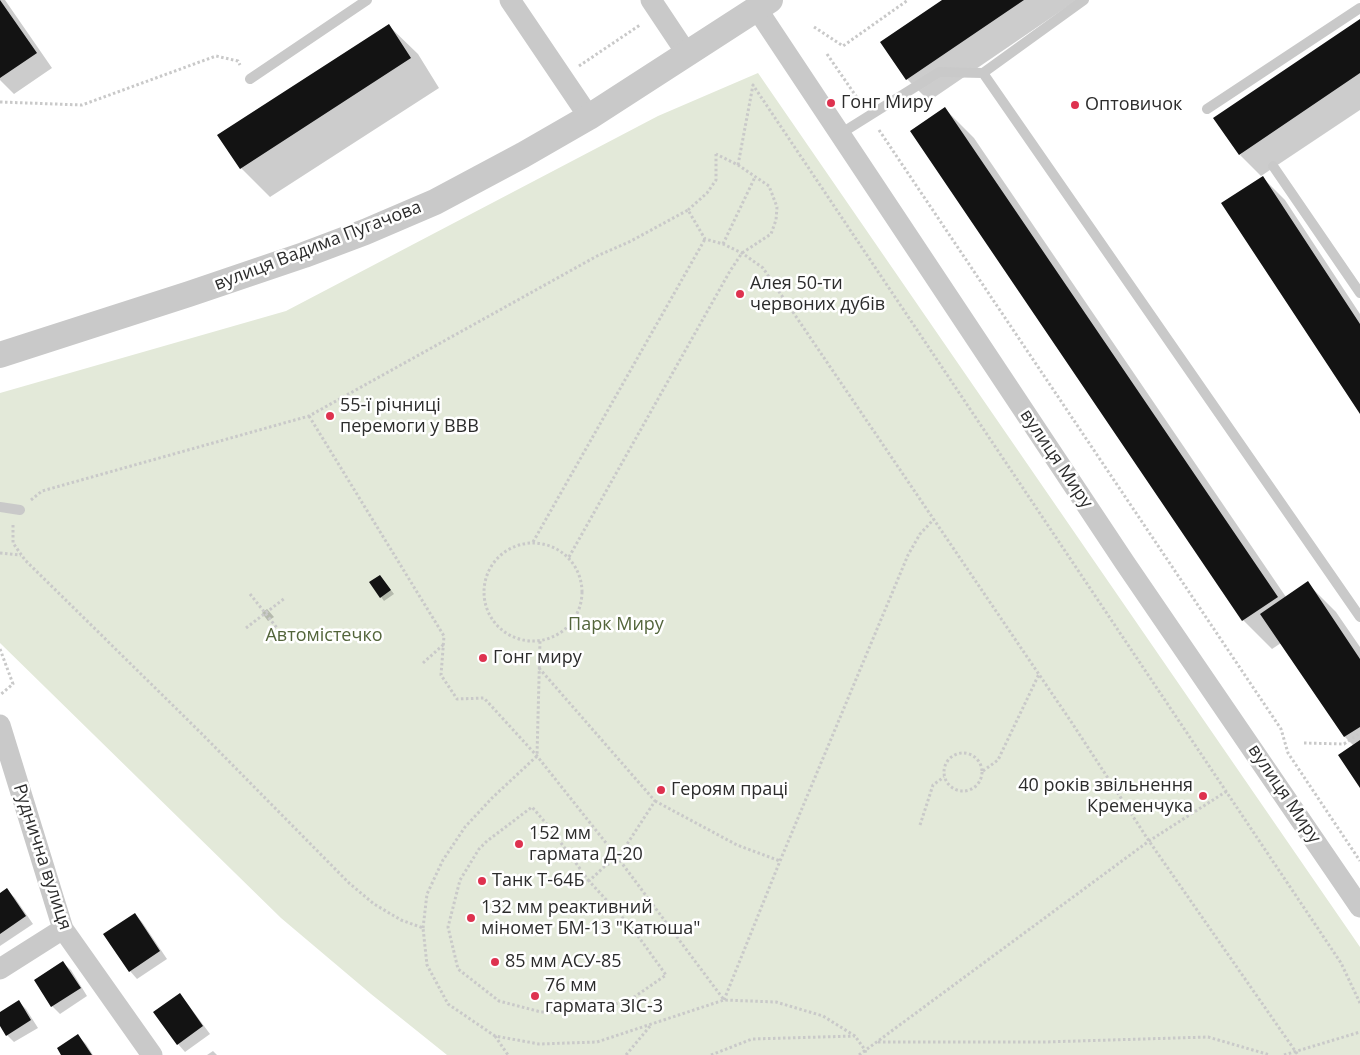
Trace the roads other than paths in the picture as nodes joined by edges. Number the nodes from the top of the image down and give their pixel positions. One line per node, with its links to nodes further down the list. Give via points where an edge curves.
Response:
1 (367, 0): 9 (lane)
2 (510, 0): 11 (street)
3 (1084, 0): 8 (lane)
4 (763, 4): 7 (street, вулиця Вадима Пугачова); 12 (street, вулиця Миру)
5 (655, 6): 7 (street)
6 (1360, 8): 10 (lane)
7 (687, 54): 11 (street, вулиця Вадима Пугачова)
8 (983, 73): 12 (lane, via 940,72); 18 (lane)
9 (250, 79)
10 (1207, 109)
11 (589, 117): 15 (street, вулиця Вадима Пугачова, via 435,202 365,232)
12 (840, 134): 20 (street, вулиця Миру)
13 (1274, 166): 14 (lane)
14 (1360, 293)
15 (0, 355)
16 (0, 507): 17 (lane)
17 (20, 510)
18 (1360, 617)
19 (0, 725): 21 (street, Руднична вулиця)
20 (1360, 907)
21 (63, 929): 22 (street); 23 (street, Руднична вулиця)
22 (0, 969)
23 (152, 1055)

